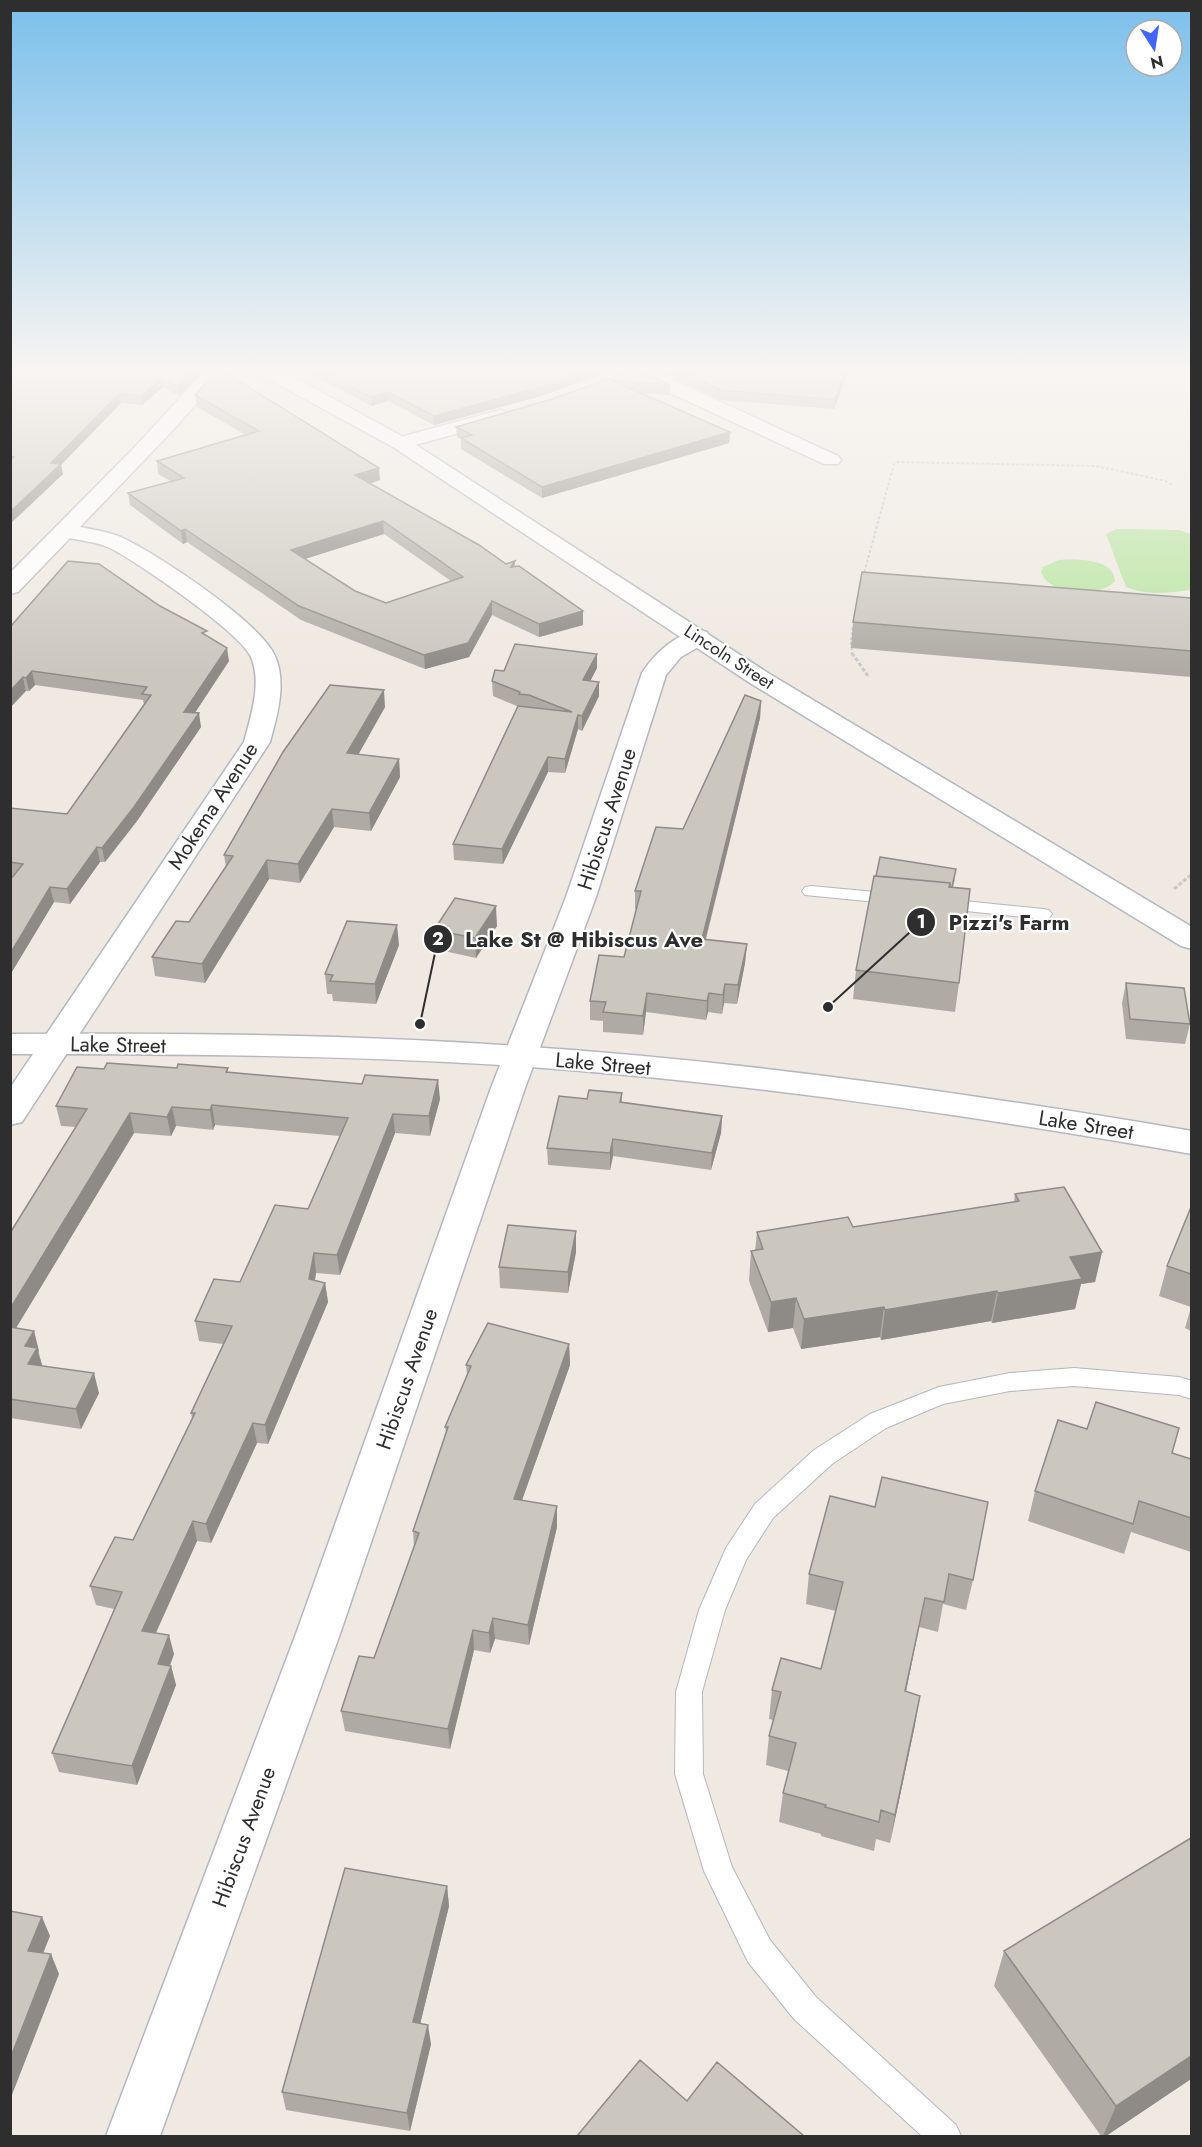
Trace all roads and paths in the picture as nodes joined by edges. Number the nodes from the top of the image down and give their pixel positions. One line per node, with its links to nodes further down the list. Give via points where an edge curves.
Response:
1 (124, 471): 6 (street)
2 (443, 471): 10 (street, Lincoln Street)
3 (892, 471): 7 (path)
4 (1122, 471): 5 (path)
5 (1172, 484)
6 (64, 530): 8 (street); 18 (street, Mokema Avenue, via 115,542 136,553 244,632 262,654 269,681 257,742)
7 (860, 586)
8 (10, 587)
9 (855, 618): 11 (path, via 849,650)
10 (698, 637): 16 (street, Lincoln Street, via 768,684); 19 (street, Hibiscus Avenue, via 672,652 654,674 581,897)
11 (867, 676)
12 (1191, 874): 14 (path)
13 (811, 891): 15 (lane)
14 (1168, 893)
15 (1043, 914)
16 (1191, 940)
17 (10, 1044): 18 (street, Lake Street)
18 (57, 1044): 19 (street, Lake Street, via 292,1047); 20 (street, Mokema Avenue)
19 (519, 1057): 21 (street, Lake Street, via 773,1081 993,1110); 23 (street, Hibiscus Avenue, via 319,1631)
20 (10, 1114)
21 (1191, 1143)
22 (1191, 1390): 24 (lane, via 1074,1377 1010,1382 939,1396 878,1421 823,1457 764,1511 735,1555 712,1610 689,1692 689,1774 719,1871 759,1952 805,2008)
23 (133, 2136)
24 (945, 2136)

